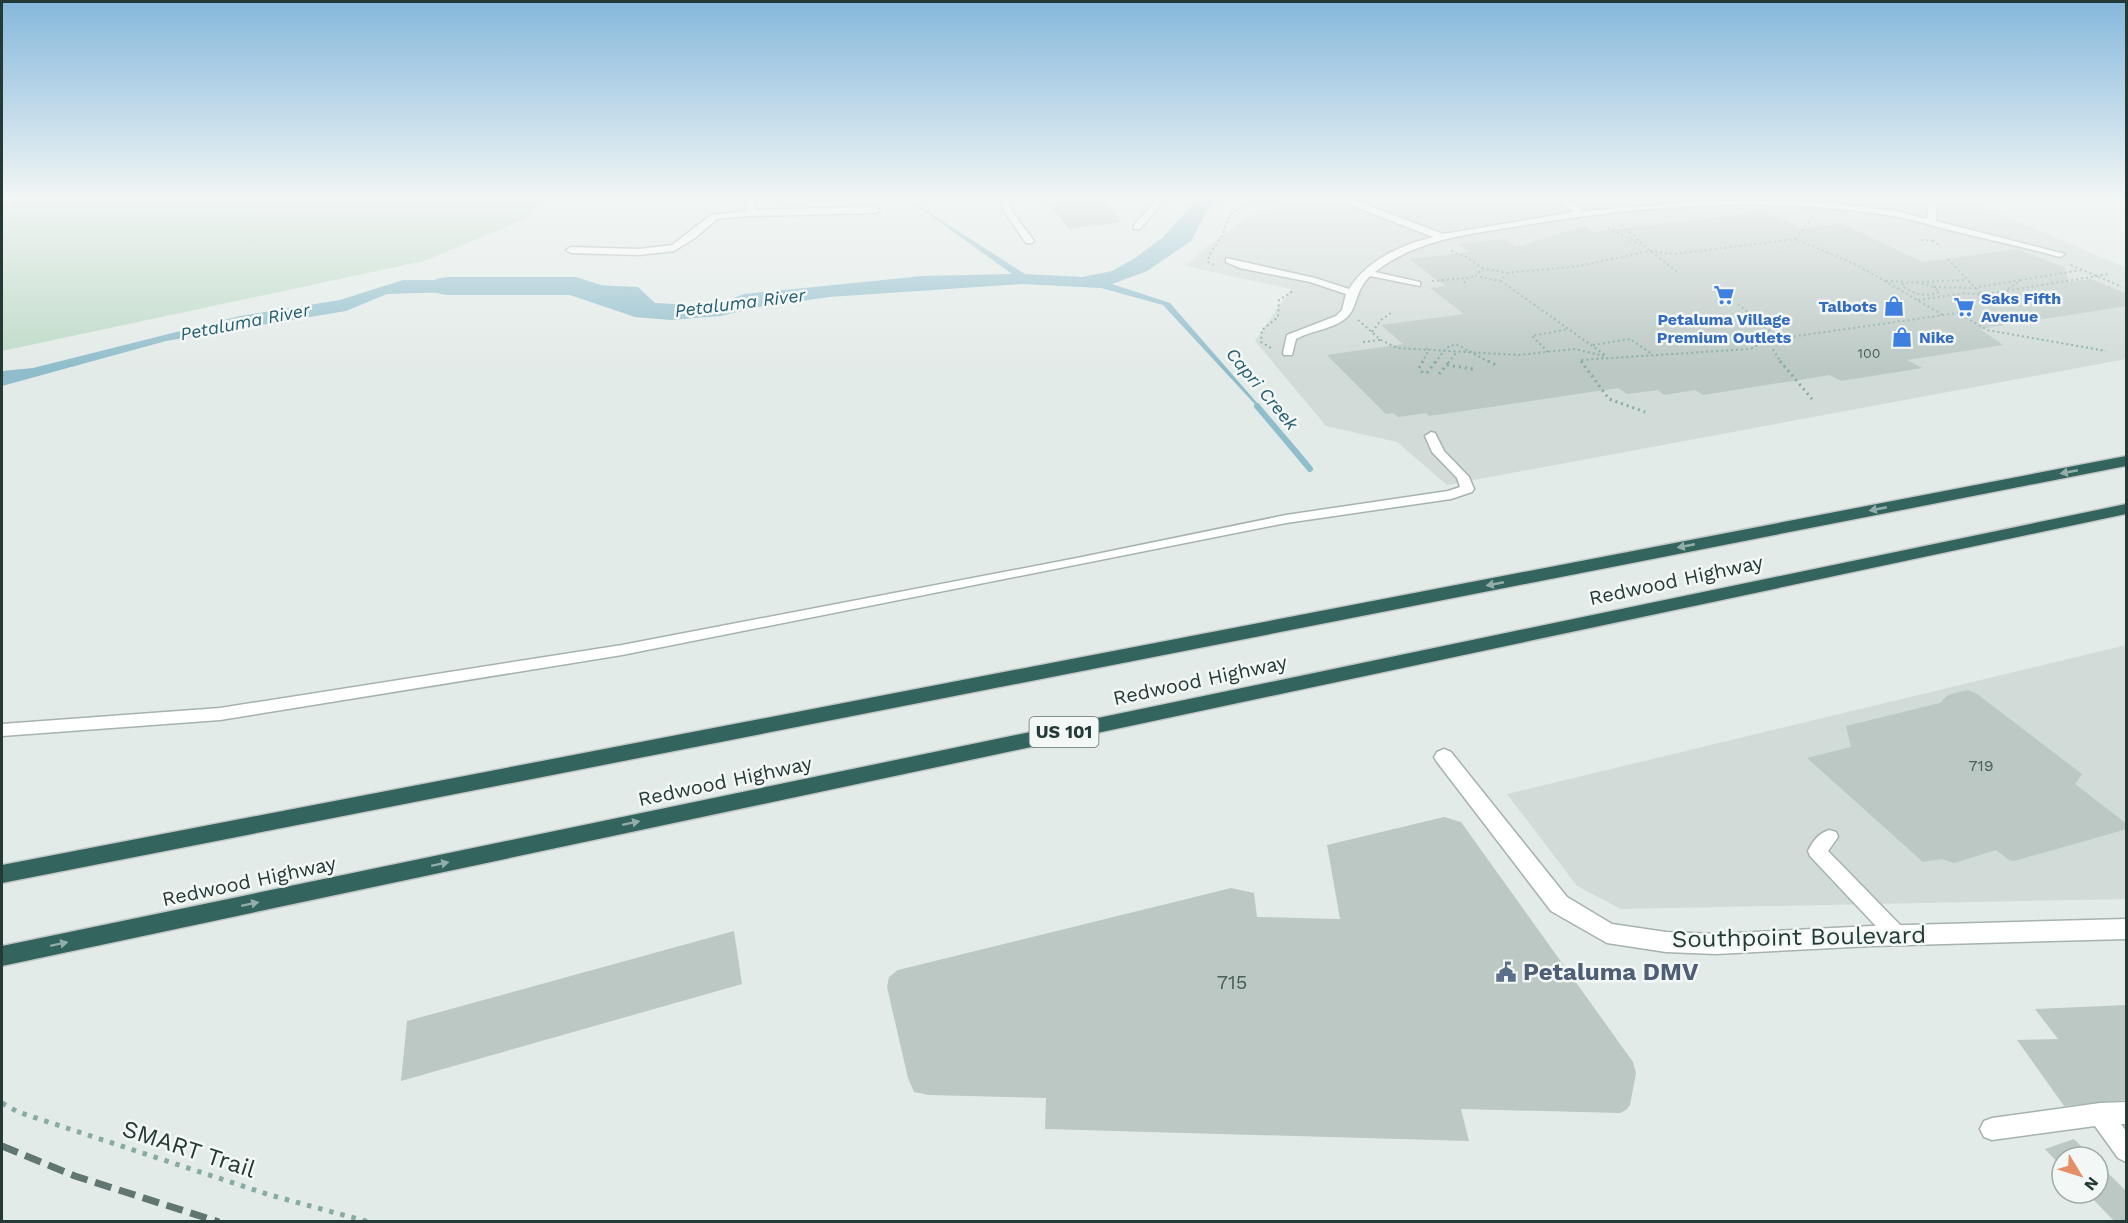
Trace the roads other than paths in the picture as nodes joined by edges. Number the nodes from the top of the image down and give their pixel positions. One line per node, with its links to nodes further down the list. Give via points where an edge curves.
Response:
1 (1396, 254): 3 (lane)
2 (1229, 260): 5 (lane)
3 (1368, 273): 4 (lane); 5 (lane)
4 (1417, 284)
5 (1352, 293): 6 (lane, via 1346,313 1291,337)
6 (1288, 353)
7 (1431, 436): 10 (lane, via 1438,452 1463,477 1467,489 1451,495 1286,519 610,652 220,714)
8 (2127, 461): 13 (highway, Redwood Highway, one-way to 13)
9 (2127, 509): 16 (highway, Redwood Highway / US 101, one-way to 9)
10 (2, 730)
11 (1444, 757): 15 (street, Southpoint Boulevard, via 1559,904 1607,933 1666,942 1716,944)
12 (1829, 837): 15 (lane, via 1817,851)
13 (2, 874)
14 (2127, 929): 15 (street, Southpoint Boulevard)
15 (1897, 935)
16 (2, 956)
17 (2127, 1113): 18 (lane)
18 (2100, 1114): 19 (lane); 20 (lane)
19 (1992, 1129)
20 (2127, 1150)

